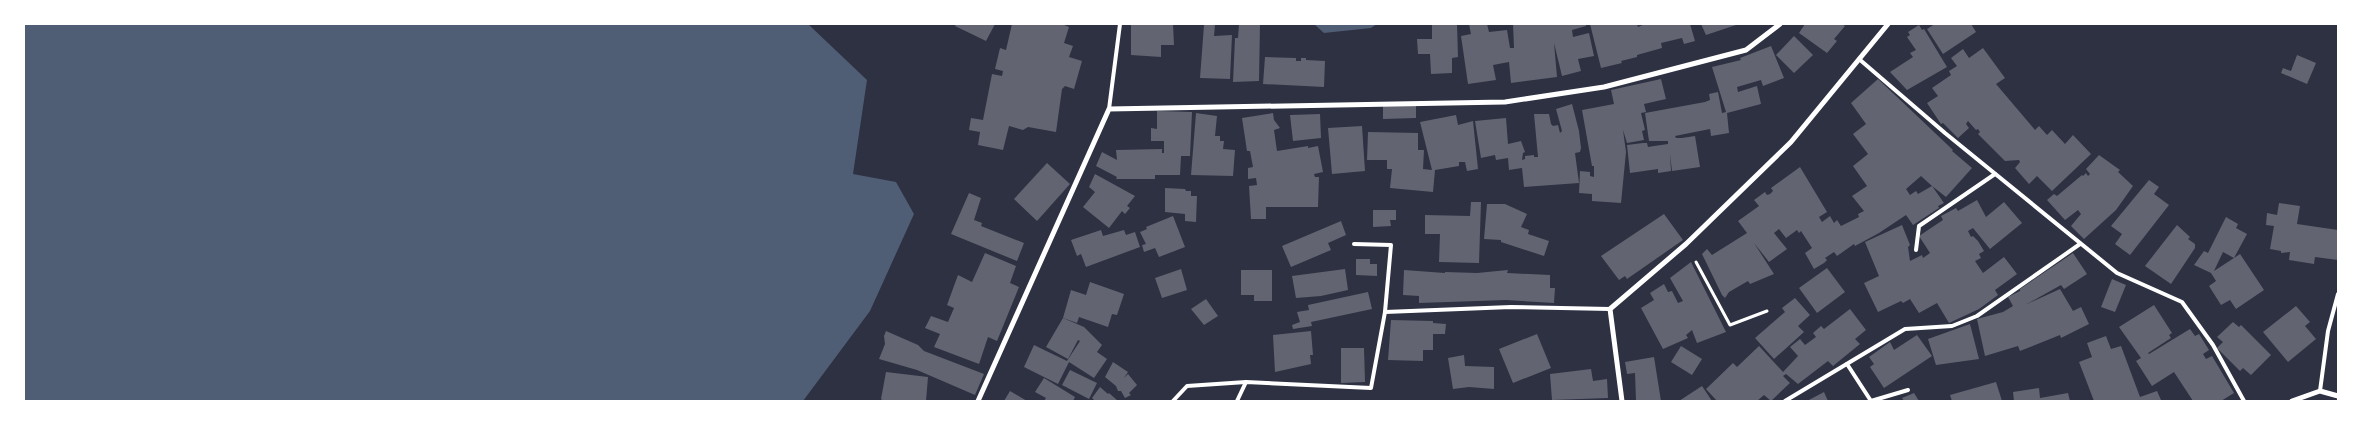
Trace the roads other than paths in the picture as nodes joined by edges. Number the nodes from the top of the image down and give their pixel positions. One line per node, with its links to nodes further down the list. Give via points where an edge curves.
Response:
1 (1120, 24): 5 (lane)
2 (1780, 24): 5 (street, via 1746,50 1604,87 1505,102)
3 (1888, 24): 4 (street)
4 (1859, 59): 6 (lane); 11 (street, via 1791,142 1686,244)
5 (1109, 109): 18 (street)
6 (1995, 174): 8 (lane); 9 (lane, via 1919,226)
7 (1354, 244): 12 (lane, via 1391,245)
8 (2080, 244): 13 (lane, via 1977,316 1952,326 1905,329); 23 (lane, via 2117,273 2182,302 2213,345)
9 (1916, 250)
10 (2338, 294): 16 (lane, via 2328,331)
11 (1610, 309): 12 (lane, via 1511,307); 21 (street)
12 (1385, 312): 14 (lane, via 1371,388)
13 (1847, 364): 15 (lane, via 1871,400); 22 (lane)
14 (1246, 382): 19 (lane, via 1187,386); 20 (lane)
15 (1908, 390)
16 (2320, 390): 17 (street); 24 (street)
17 (2338, 396)
18 (978, 401)
19 (1173, 401)
20 (1237, 401)
21 (1622, 401)
22 (1785, 401)
23 (2244, 401)
24 (2292, 401)

